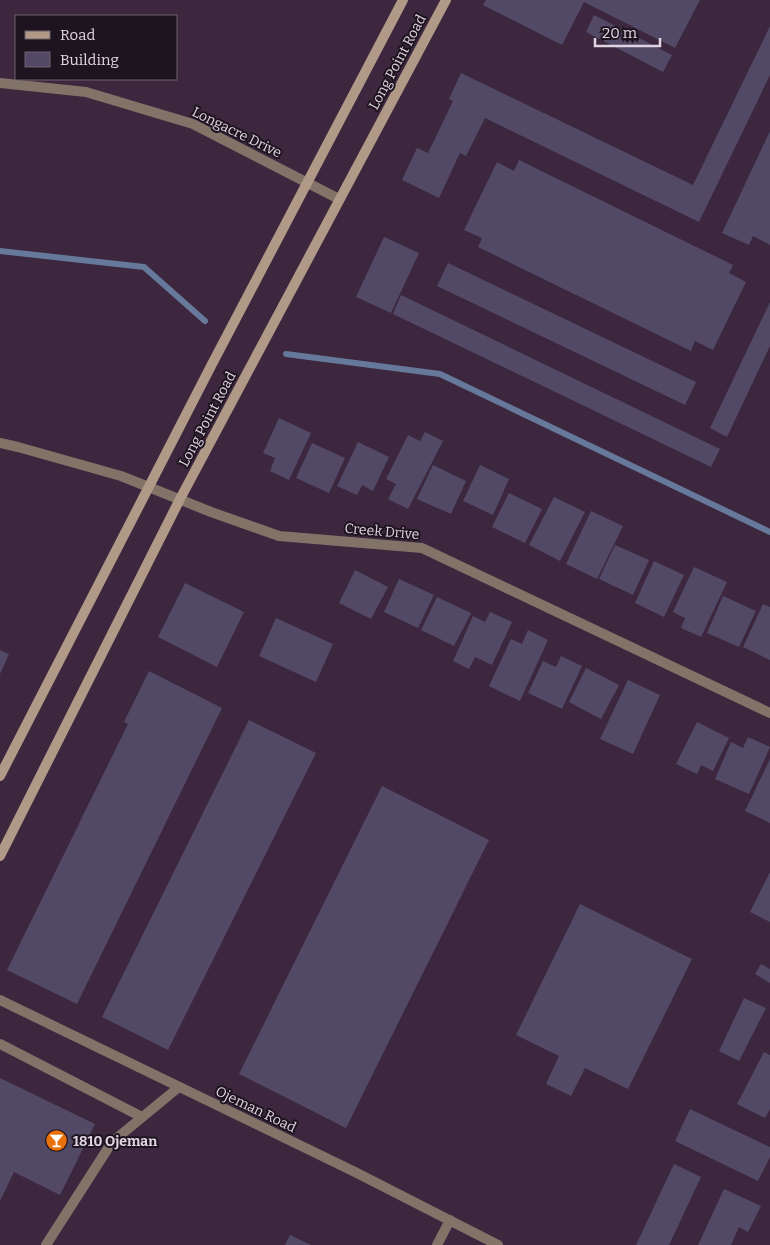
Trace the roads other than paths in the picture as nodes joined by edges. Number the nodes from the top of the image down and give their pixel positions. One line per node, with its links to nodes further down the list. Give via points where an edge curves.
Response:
1 (402, 0): 4 (main road, Long Point Road)
2 (446, 0): 5 (main road, Long Point Road)
3 (0, 84): 4 (street, Longacre Drive, via 86,92 193,124)
4 (307, 182): 5 (street, Longacre Drive); 7 (main road, Long Point Road)
5 (339, 199): 8 (main road, Long Point Road)
6 (0, 443): 7 (street, Creek Drive, via 121,476)
7 (148, 487): 8 (street, Creek Drive); 10 (main road, Long Point Road)
8 (180, 499): 9 (street, Creek Drive, via 279,536 422,548); 11 (main road, Long Point Road)
9 (770, 713)
10 (0, 776)
11 (0, 856)
12 (0, 1000): 14 (street, Ojeman Road)
13 (0, 1044): 15 (street)
14 (179, 1087): 15 (street); 16 (street, Ojeman Road)
15 (142, 1117): 17 (street, via 112,1142)
16 (450, 1220): 18 (street); 19 (street, Ojeman Road)
17 (46, 1245)
18 (437, 1245)
19 (498, 1245)

